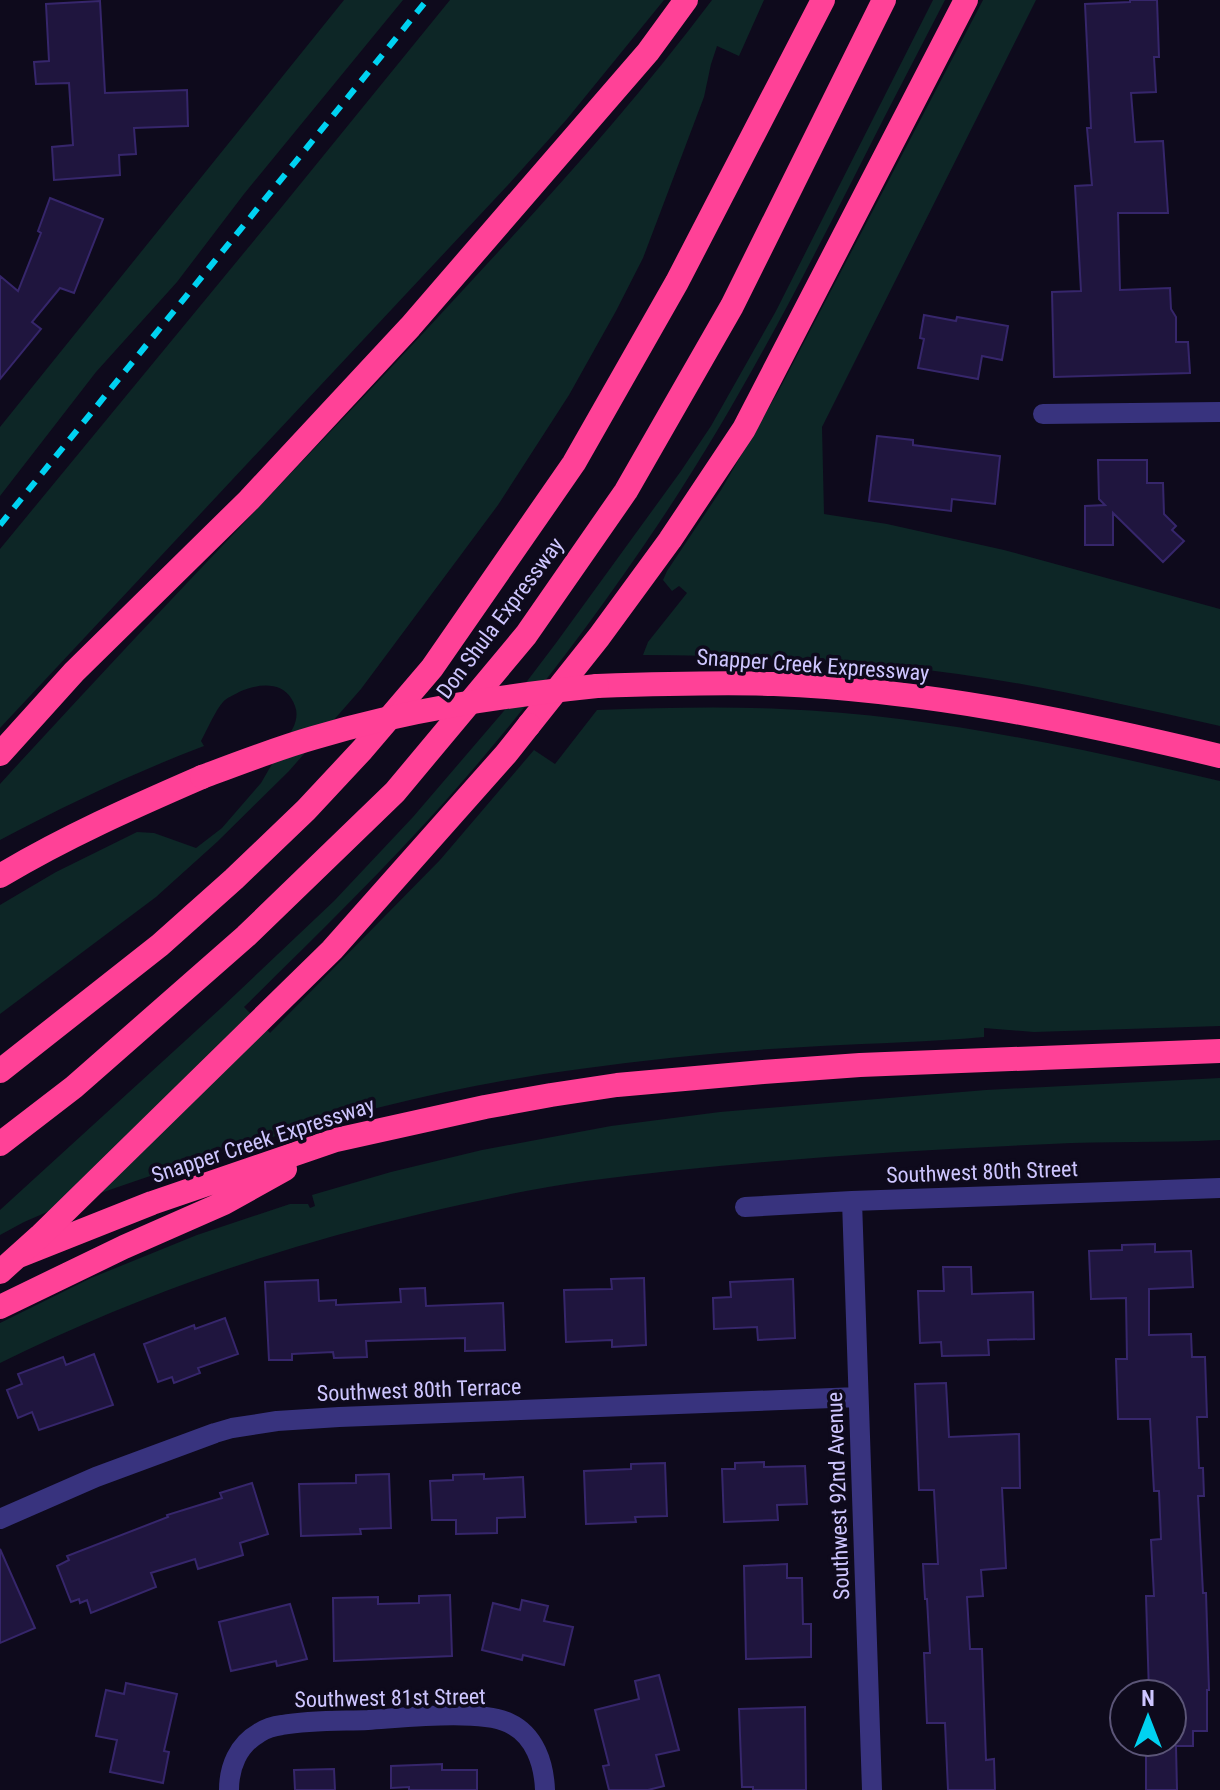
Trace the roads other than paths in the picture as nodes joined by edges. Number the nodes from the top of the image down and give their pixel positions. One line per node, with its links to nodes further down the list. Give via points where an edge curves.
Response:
1 (686, 0): 7 (highway, via 648,52 410,327)
2 (823, 0): 11 (highway, Don Shula Expressway, via 677,282 574,463 432,668 306,810 234,879 160,945)
3 (884, 0): 13 (highway, Don Shula Expressway, via 732,306 626,491 526,635 395,792 246,936 74,1087)
4 (966, 0): 18 (highway, bridge, via 744,429 599,637 506,754 332,950)
5 (1220, 412): 6 (street)
6 (1043, 414)
7 (0, 754)
8 (1220, 756): 9 (highway, Snapper Creek Expressway, bridge, via 1024,713 864,691 746,684 597,686 422,710 311,738 202,777)
9 (0, 876)
10 (1220, 1051): 12 (highway, Snapper Creek Expressway, via 860,1065 617,1085 456,1112)
11 (0, 1071)
12 (336, 1140): 17 (highway, Snapper Creek Expressway, via 152,1203); 19 (highway, via 224,1203)
13 (0, 1144)
14 (1220, 1188): 15 (street, Southwest 80th Street)
15 (852, 1201): 16 (street, Southwest 80th Street); 20 (street, Southwest 92nd Avenue)
16 (745, 1207)
17 (0, 1263)
18 (0, 1272)
19 (0, 1307)
20 (858, 1397): 21 (street, Southwest 80th Terrace, via 277,1421 232,1428 154,1455); 24 (street, Southwest 92nd Avenue)
21 (0, 1519)
22 (229, 1790): 23 (street, Southwest 81st Street, via 237,1754 259,1732 305,1723 460,1716 494,1718 520,1731 538,1753)
23 (545, 1790)
24 (872, 1790)

